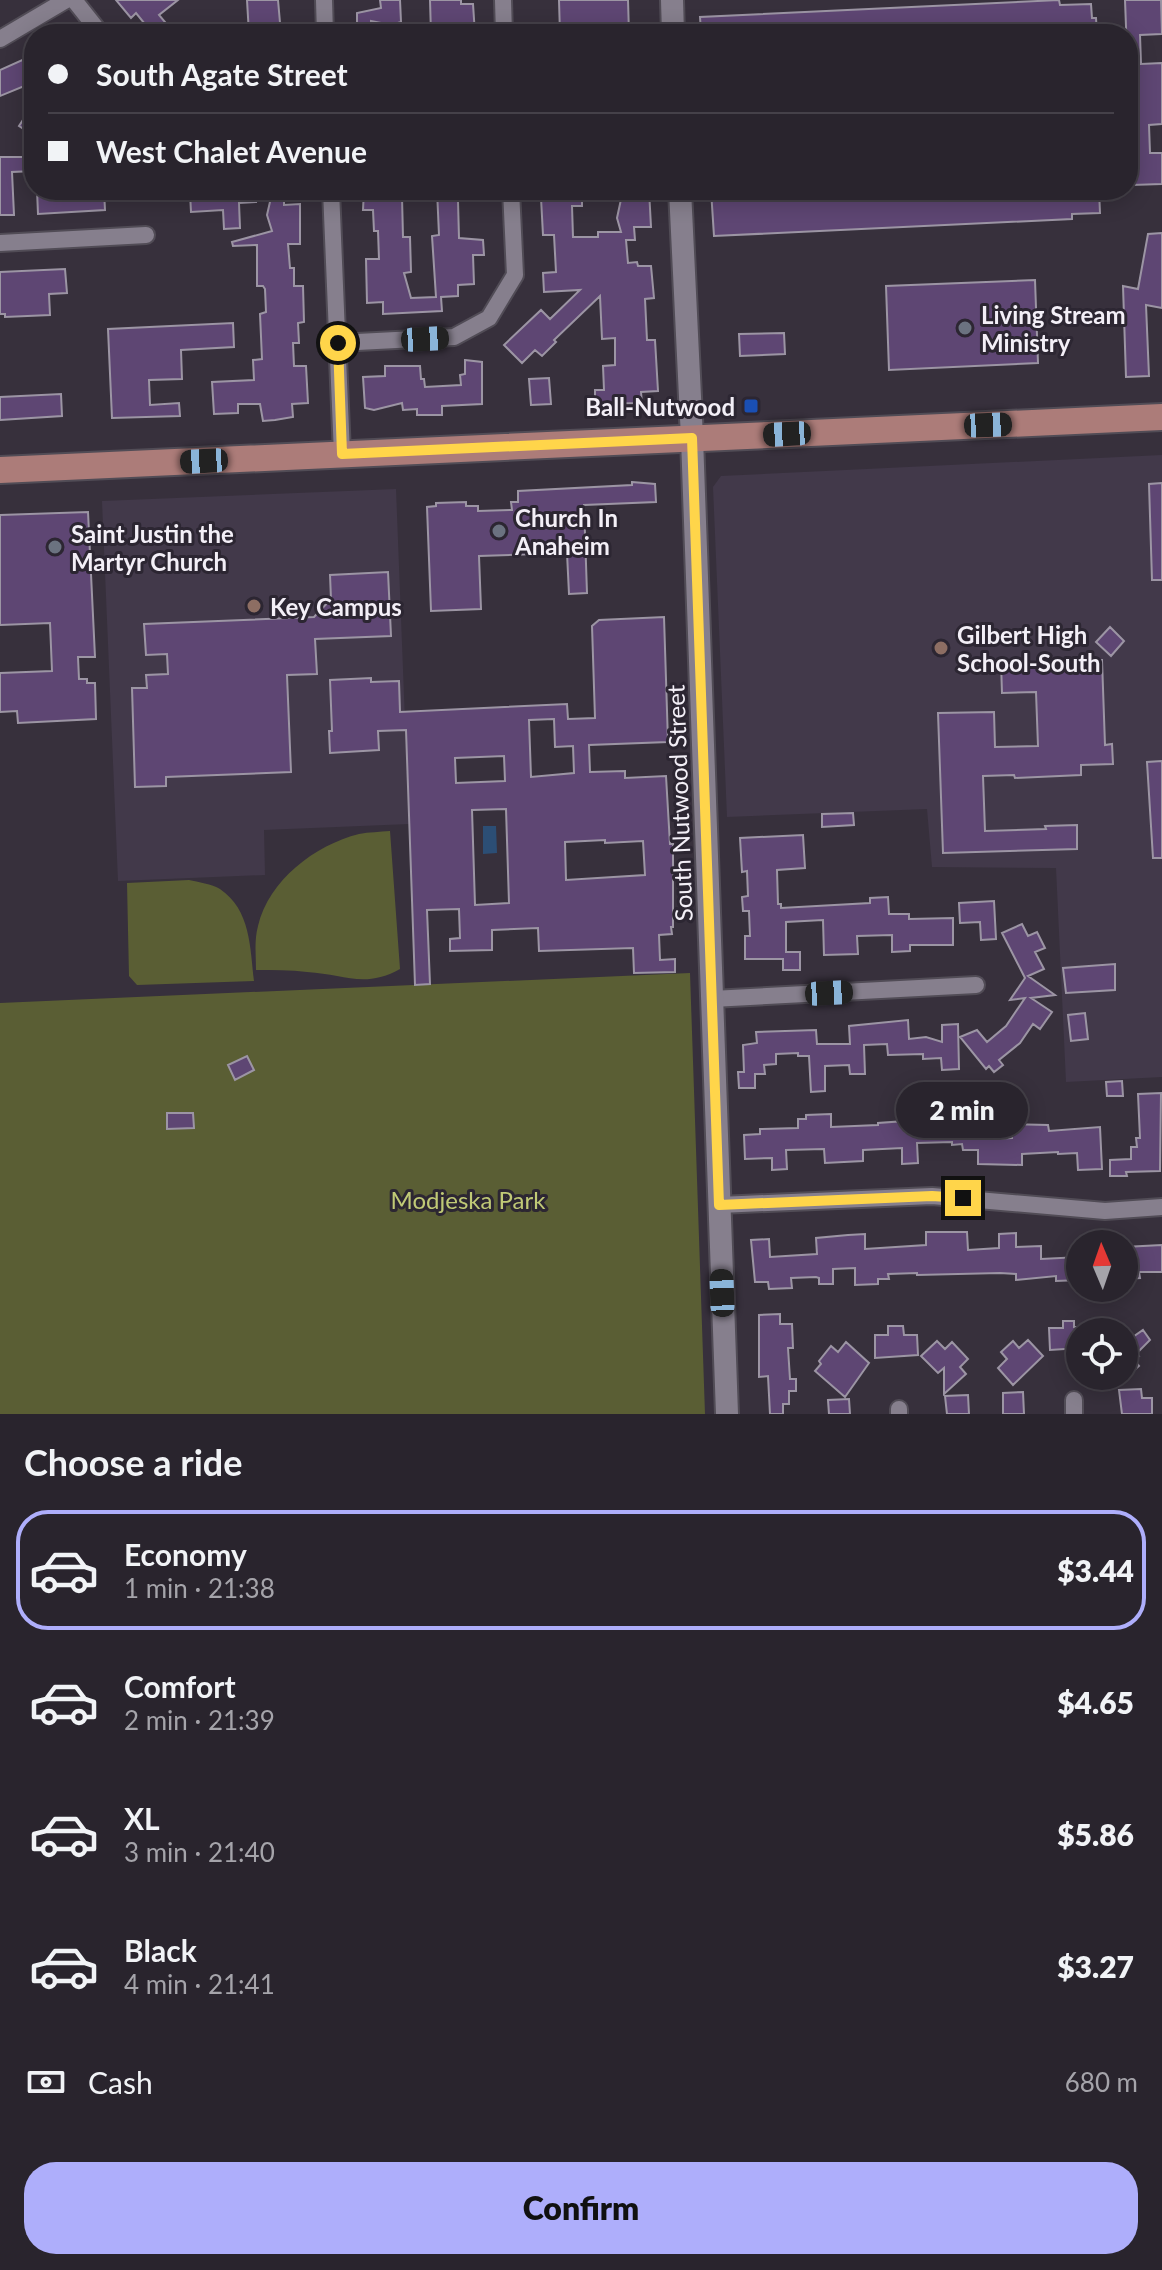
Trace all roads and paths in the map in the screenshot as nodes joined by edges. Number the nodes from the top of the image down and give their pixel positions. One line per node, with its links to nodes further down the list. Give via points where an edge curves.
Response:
1 (66, 0): 6 (street)
2 (74, 0): 7 (street)
3 (324, 0): 8 (street)
4 (503, 0): 9 (street)
5 (672, 0): 10 (street)
6 (25, 24)
7 (93, 24)
8 (325, 24)
9 (504, 24)
10 (673, 24)
11 (24, 25): 12 (street)
12 (0, 39)
13 (331, 200): 18 (street)
14 (511, 200): 18 (street, via 515,275 489,318 454,337)
15 (680, 200): 20 (street, South Nutwood Street)
16 (146, 235): 17 (street)
17 (0, 243)
18 (338, 343): 21 (street)
19 (1162, 417): 20 (main road)
20 (692, 438): 21 (main road); 24 (street, South Nutwood Street)
21 (342, 454): 22 (main road)
22 (0, 470)
23 (976, 985): 24 (street)
24 (712, 999): 25 (street, South Nutwood Street)
25 (719, 1205): 26 (street, via 932,1196 1105,1211); 27 (street, South Nutwood Street)
26 (1162, 1207)
27 (727, 1414)

